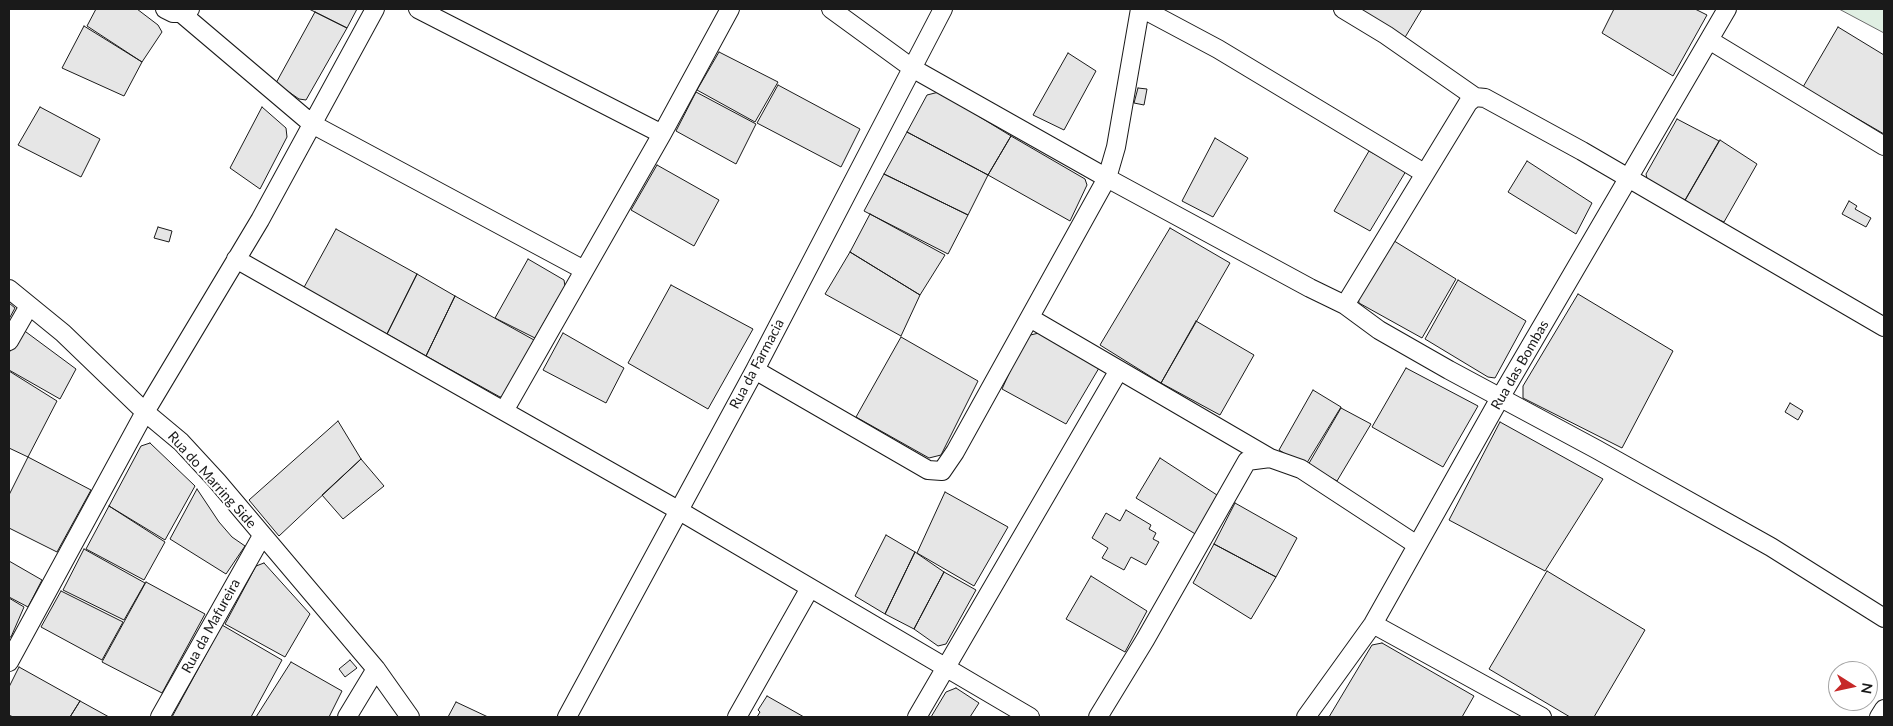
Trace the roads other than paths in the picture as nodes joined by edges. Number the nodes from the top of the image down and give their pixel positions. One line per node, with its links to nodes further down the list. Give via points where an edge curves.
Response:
1 (375, 9): 13 (street)
2 (418, 9): 14 (street)
3 (730, 9): 14 (street)
4 (831, 9): 11 (street)
5 (943, 9): 11 (street, Rua da Farmacia)
6 (1142, 9): 16 (street, via 1218,49); 17 (street, via 1116,147)
7 (1343, 9): 12 (street)
8 (1727, 9): 10 (street, Rua das Bombas)
9 (179, 10): 13 (street)
10 (1709, 40): 15 (street); 18 (street, Rua das Bombas)
11 (912, 68): 17 (street); 27 (street, Rua da Farmacia)
12 (1475, 97): 16 (street, via 1468,102); 18 (street, via 1485,98)
13 (312, 124): 19 (street); 20 (street)
14 (662, 134): 20 (street)
15 (1884, 146)
16 (1424, 173): 22 (street)
17 (1107, 178): 22 (street); 24 (street)
18 (1629, 178): 25 (street); 29 (street, Rua das Bombas)
19 (236, 259): 30 (street); 31 (street)
20 (584, 270): 31 (street)
21 (9, 289): 23 (street, Rua do Marring Side)
22 (1345, 305): 29 (street, via 1379,330)
23 (29, 306): 26 (street); 30 (street, Rua do Marring Side, via 63,333)
24 (1030, 318): 27 (street, via 942,470 928,470); 28 (street)
25 (1884, 327)
26 (9, 342)
27 (755, 370): 33 (street, Rua da Farmacia)
28 (1119, 370): 32 (street); 40 (street)
29 (1500, 398): 35 (street, Rua das Bombas); 37 (street, via 1771,547)
30 (146, 412): 34 (street, Rua do Marring Side, via 181,442); 39 (street)
31 (504, 412): 33 (street)
32 (1270, 458): 35 (street, via 1301,469); 50 (street, via 1247,461)
33 (678, 510): 36 (street); 46 (street, Rua da Farmacia)
34 (262, 536): 41 (street, Rua do Marring Side); 43 (street, Rua da Mafureira)
35 (1417, 545): 38 (street, Rua das Bombas)
36 (810, 588): 40 (street); 47 (street)
37 (1884, 618)
38 (1373, 624): 51 (street, Rua das Bombas); 52 (street)
39 (9, 662)
40 (946, 668): 48 (street); 49 (street)
41 (376, 669): 44 (street); 45 (street, Rua do Marring Side)
42 (1884, 708): 53 (street)
43 (160, 717)
44 (347, 717)
45 (410, 717)
46 (568, 717)
47 (736, 717)
48 (917, 717)
49 (1030, 717)
50 (1098, 717)
51 (1306, 717)
52 (1542, 717)
53 (1879, 717)

